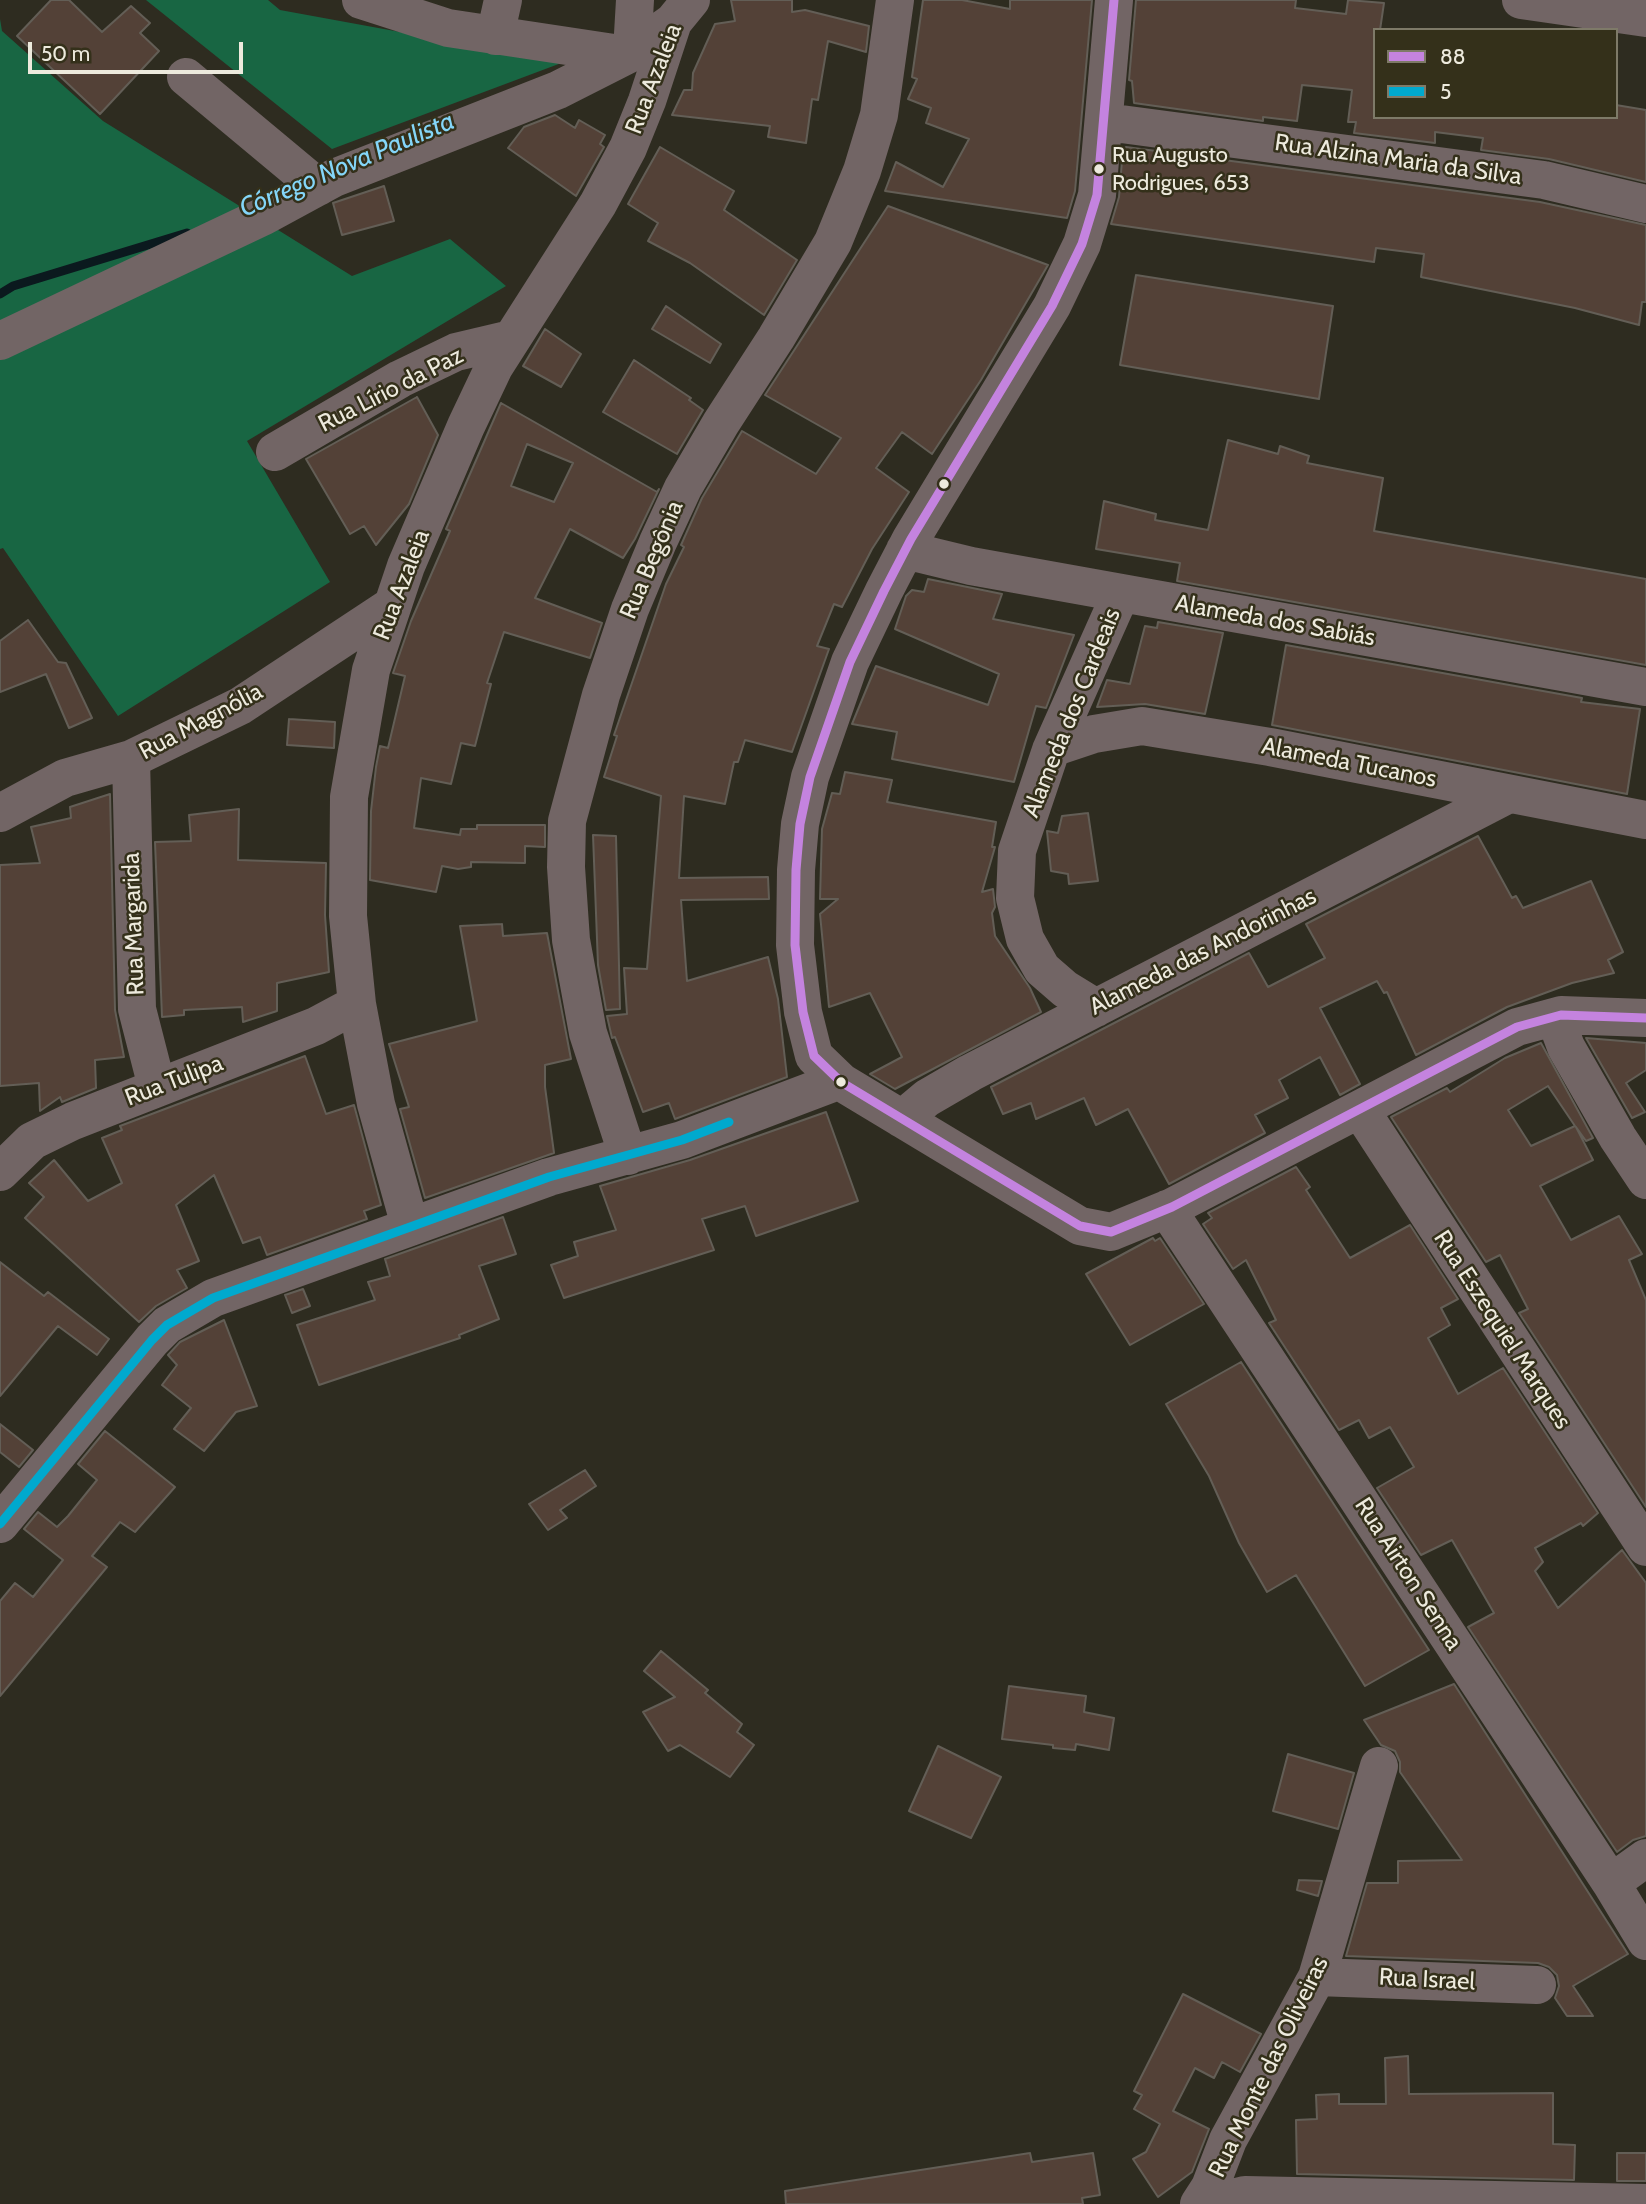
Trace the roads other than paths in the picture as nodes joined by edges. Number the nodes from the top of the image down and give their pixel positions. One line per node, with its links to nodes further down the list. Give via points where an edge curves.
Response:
1 (361, 0): 7 (street, via 448,28)
2 (635, 0): 9 (street)
3 (895, 0): 34 (street, Rua Begônia, via 879,115 862,171 833,242 683,488 658,542 605,683 567,821 572,940 588,1033)
4 (1114, 0): 11 (street)
5 (1521, 0): 8 (street)
6 (682, 11): 9 (street); 14 (street, Rua Azaleia, via 628,148 598,204)
7 (499, 18): 9 (street)
8 (1646, 18)
9 (629, 53): 12 (street, via 517,108)
10 (186, 77): 12 (street)
11 (1106, 122): 13 (street, Rua Alzina Maria da Silva, via 1544,180); 17 (street, via 1097,195 1082,244 1052,306)
12 (317, 187): 15 (street)
13 (1646, 204)
14 (511, 340): 16 (street, Rua Lírio da Paz, via 456,352); 19 (street, Rua Azaleia, via 466,426)
15 (0, 341)
16 (275, 452)
17 (905, 551): 18 (street, Alameda dos Sabiás); 30 (street, via 850,662 810,777 800,824 795,945 803,1012 814,1056)
18 (1122, 593): 20 (street, Alameda dos Sabiás); 21 (street, Alameda dos Cardeais)
19 (390, 607): 22 (street, Rua Magnólia, via 240,706); 26 (street, Rua Azaleia, via 371,670 349,797 346,881)
20 (1646, 687)
21 (1052, 748): 23 (street, Alameda Tucanos, via 1094,734 1142,726); 27 (street, Alameda dos Cardeais, via 1017,851 1015,898 1025,939 1042,969)
22 (131, 759): 24 (street, Rua Magnólia, via 65,778); 31 (street, Rua Margarida, via 137,1009)
23 (1509, 794): 25 (street, Alameda Tucanos); 27 (street, Alameda das Andorinhas)
24 (0, 813)
25 (1646, 820)
26 (357, 1004): 31 (street, Rua Tulipa, via 316,1026); 38 (street, Rua Azaleia, via 376,1104)
27 (1096, 1008): 33 (street, Alameda das Andorinhas, via 960,1079)
28 (1555, 1017): 29 (street); 32 (street, via 1517,1027); 36 (street, via 1566,1047)
29 (1646, 1018)
30 (838, 1081): 33 (street); 34 (street)
31 (157, 1087): 35 (street, Rua Tulipa, via 32,1142)
32 (1361, 1111): 37 (street); 40 (street, Rua Eszequiel Marques)
33 (902, 1119): 37 (street, via 1080,1226 1111,1232)
34 (628, 1156): 38 (street, via 549,1177)
35 (0, 1172)
36 (1646, 1180)
37 (1167, 1209): 43 (street, Rua Airton Senna)
38 (410, 1226): 39 (street, via 213,1298 167,1325)
39 (0, 1524)
40 (1646, 1548)
41 (1379, 1766): 45 (street, Rua Monte das Oliveiras)
42 (1646, 1858): 43 (street)
43 (1611, 1882): 44 (street, Rua Airton Senna)
44 (1646, 1941)
45 (1317, 1977): 46 (street, Rua Israel); 49 (street, Rua Monte das Oliveiras, via 1228,2140)
46 (1537, 1985)
47 (1455, 2201): 48 (street); 50 (street, via 1245,2195)
48 (1646, 2203)
49 (1199, 2204)
50 (1209, 2204)

